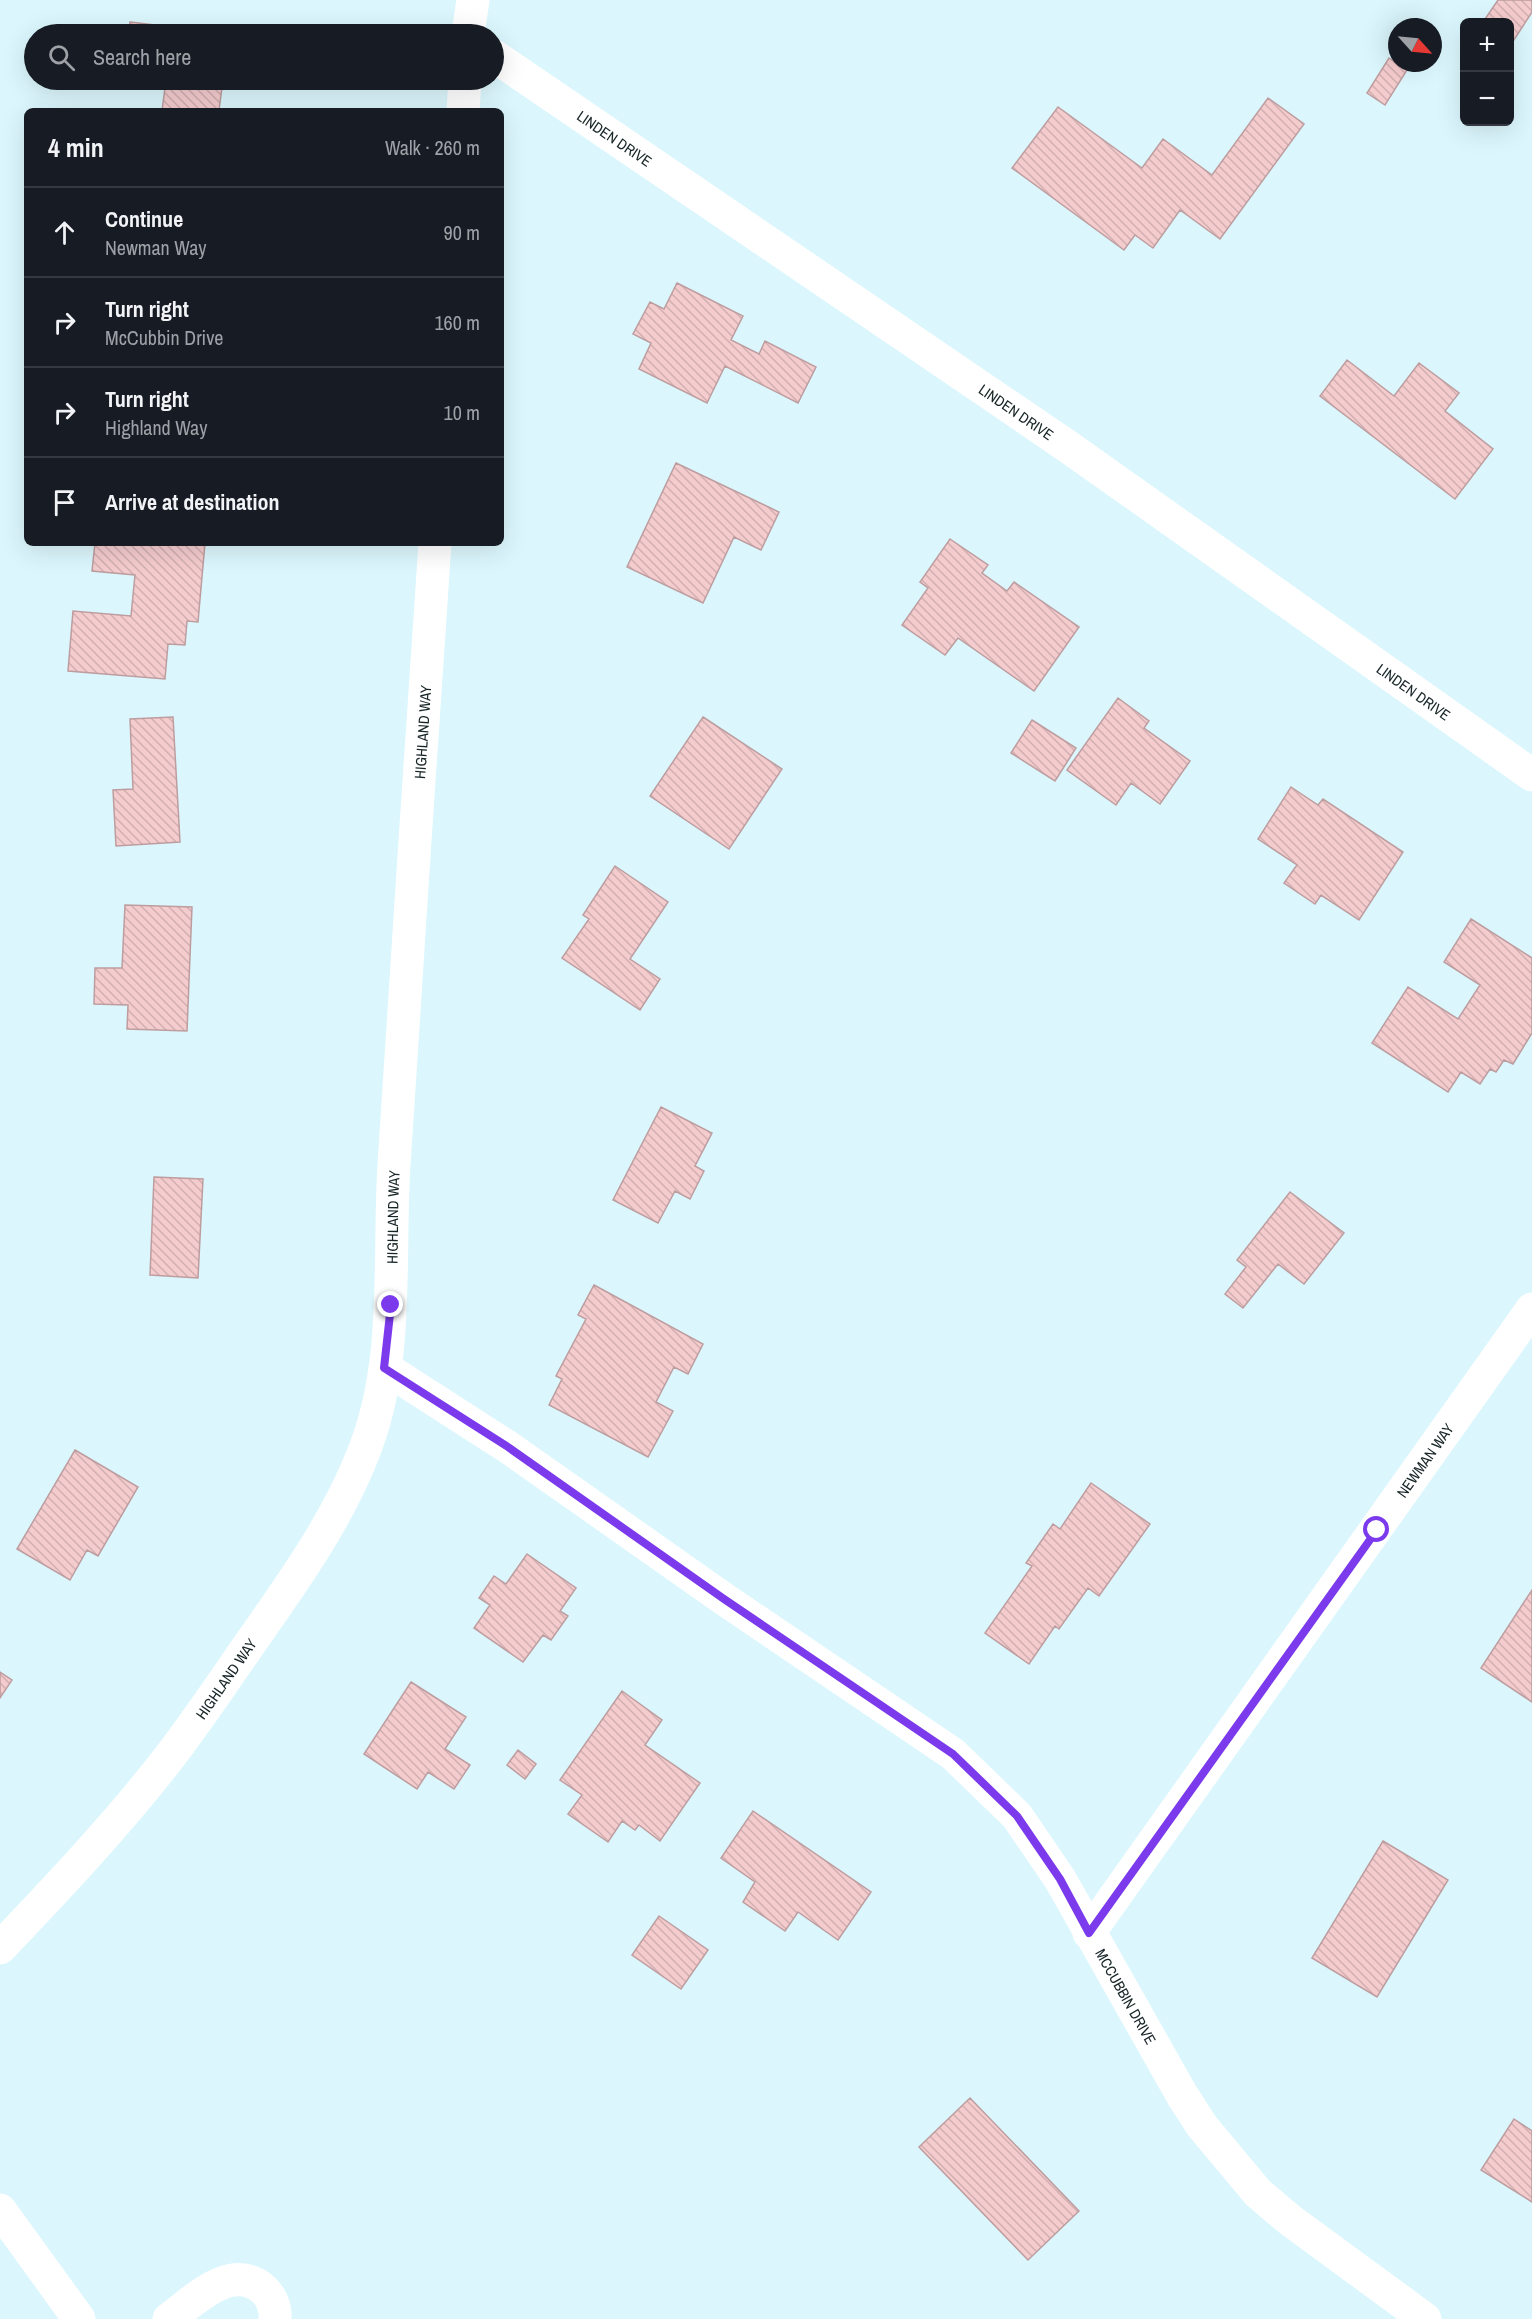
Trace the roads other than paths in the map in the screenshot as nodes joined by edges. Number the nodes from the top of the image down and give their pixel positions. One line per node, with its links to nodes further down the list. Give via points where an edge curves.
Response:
1 (473, 0): 2 (street)
2 (469, 24)
3 (504, 63): 7 (street, LINDEN DRIVE, via 1067,446)
4 (464, 90): 5 (street)
5 (463, 108)
6 (435, 546): 9 (street, HIGHLAND WAY, via 393,1180 391,1305)
7 (1532, 775)
8 (1532, 1309): 10 (street, NEWMAN WAY)
9 (384, 1368): 10 (street, MCCUBBIN DRIVE, via 508,1447 953,1754 1017,1816 1060,1879); 11 (street, HIGHLAND WAY, via 364,1453 334,1516 272,1612 165,1763 83,1862)
10 (1089, 1933): 16 (street, MCCUBBIN DRIVE, via 1182,2095 1232,2164 1290,2220)
11 (0, 1948)
12 (0, 2210): 13 (street)
13 (79, 2319)
14 (169, 2319): 15 (street, via 213,2287 226,2280 241,2279 265,2291)
15 (275, 2319)
16 (1425, 2319)

